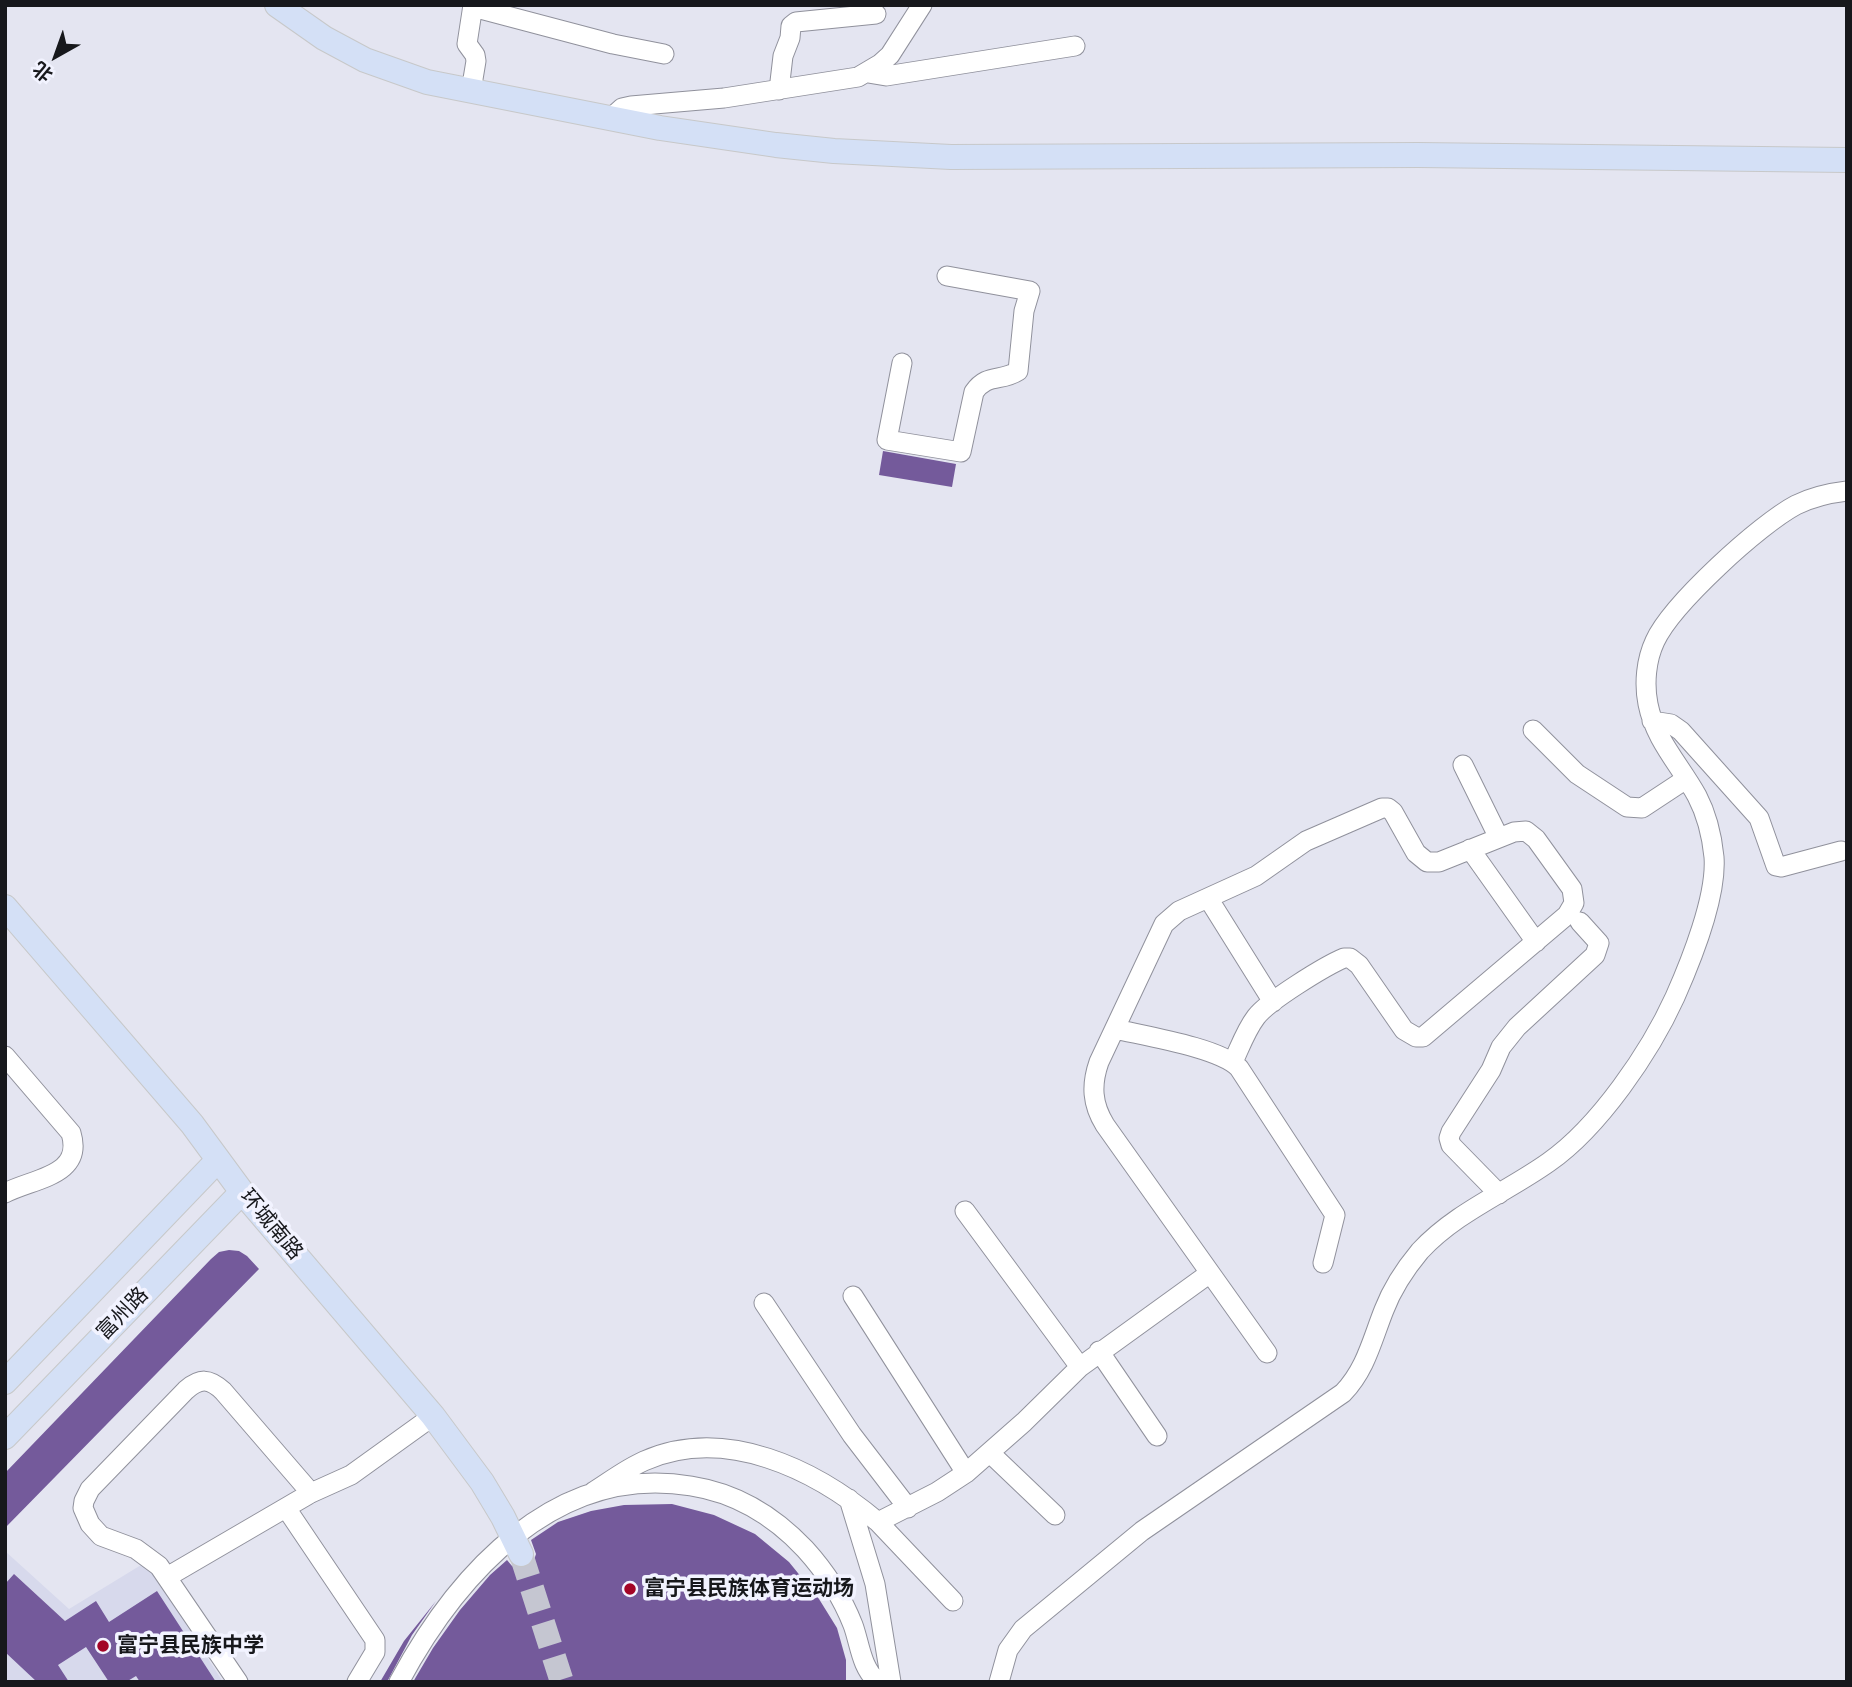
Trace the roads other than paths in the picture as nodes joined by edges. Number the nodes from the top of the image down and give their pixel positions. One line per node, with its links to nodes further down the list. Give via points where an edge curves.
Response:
1 (277, 5): 9 (main road, via 365,60 406,76)
2 (922, 5): 7 (street, via 890,55)
3 (473, 6): 6 (street); 9 (street, via 467,44 476,61)
4 (876, 14): 8 (street, via 796,22 783,56)
5 (1075, 46): 7 (street, via 886,76)
6 (664, 54)
7 (868, 73): 8 (street)
8 (779, 90): 10 (street, via 631,106)
9 (471, 91): 10 (main road)
10 (611, 118): 11 (main road, via 718,138 893,155)
11 (1847, 160)
12 (947, 276): 13 (street, via 1030,290 1018,371 988,379 974,392 961,452 887,440)
13 (902, 363)
14 (1847, 491): 15 (street, via 1809,499 1784,512 1716,570 1671,617 1649,662 1647,692)
15 (1653, 721): 18 (street); 21 (street, via 1681,731 1753,810 1776,866)
16 (1533, 730): 18 (street, via 1577,774 1627,807 1642,808)
17 (1464, 765): 19 (street)
18 (1686, 779): 33 (street, via 1705,816 1714,870 1704,915 1674,1000 1629,1076 1592,1124 1549,1162)
19 (1499, 838): 20 (street); 25 (street, via 1520,830 1531,834 1572,889 1571,910)
20 (1470, 849): 22 (street, via 1427,862 1416,853 1393,812 1382,808 1306,841 1255,876); 25 (street)
21 (1841, 851)
22 (1208, 898): 26 (street); 27 (street, via 1179,911 1164,924)
23 (5, 907): 30 (main road, 环城南路)
24 (1580, 922): 33 (street, via 1599,943 1595,955 1517,1027 1448,1138)
25 (1536, 942): 26 (street, via 1423,1037 1404,1030 1350,958 1339,960)
26 (1273, 1002): 29 (street, via 1254,1019)
27 (1115, 1028): 29 (street); 36 (street, via 1095,1077 1097,1110)
28 (5, 1056): 31 (street, via 71,1133 75,1145 64,1168)
29 (1233, 1062): 35 (street, via 1335,1215)
30 (218, 1160): 32 (main road, 环城南路); 42 (main road, 富州路)
31 (7, 1190)
32 (242, 1192): 43 (main road, 环城南路); 45 (main road, 富州路)
33 (1499, 1194): 63 (street, via 1446,1228 1413,1259 1390,1297 1362,1368 1343,1393 1142,1531 1023,1629 1008,1650)
34 (965, 1211): 41 (street)
35 (1323, 1263)
36 (1210, 1273): 39 (street); 40 (street)
37 (853, 1296): 47 (street)
38 (764, 1303): 52 (street, via 852,1435)
39 (1099, 1352): 41 (street); 44 (street)
40 (1267, 1353)
41 (1080, 1367): 46 (street)
42 (5, 1382)
43 (433, 1416): 49 (street, via 351,1475); 55 (main road, 环城南路, via 482,1482)
44 (1157, 1436)
45 (5, 1437)
46 (990, 1453): 47 (street); 53 (street)
47 (966, 1473): 52 (street)
48 (593, 1492): 50 (street, via 643,1461 704,1447 767,1458); 55 (street, via 552,1512); 61 (street, via 637,1483 679,1484 720,1493 758,1510 792,1535 821,1568 844,1605 866,1668)
49 (311, 1493): 51 (street); 56 (street, via 215,1383 194,1383 90,1489 84,1501 85,1516 95,1530 148,1556)
50 (849, 1499): 54 (street); 62 (street, via 874,1584)
51 (286, 1507): 56 (street); 59 (street, via 375,1640 375,1653)
52 (908, 1508): 54 (street)
53 (1055, 1514)
54 (878, 1522): 57 (street)
55 (517, 1545): 60 (street, via 489,1557 448,1604)
56 (167, 1577): 58 (street)
57 (953, 1601)
58 (238, 1682)
59 (357, 1682)
60 (399, 1682)
61 (878, 1682)
62 (891, 1682)
63 (999, 1682)

